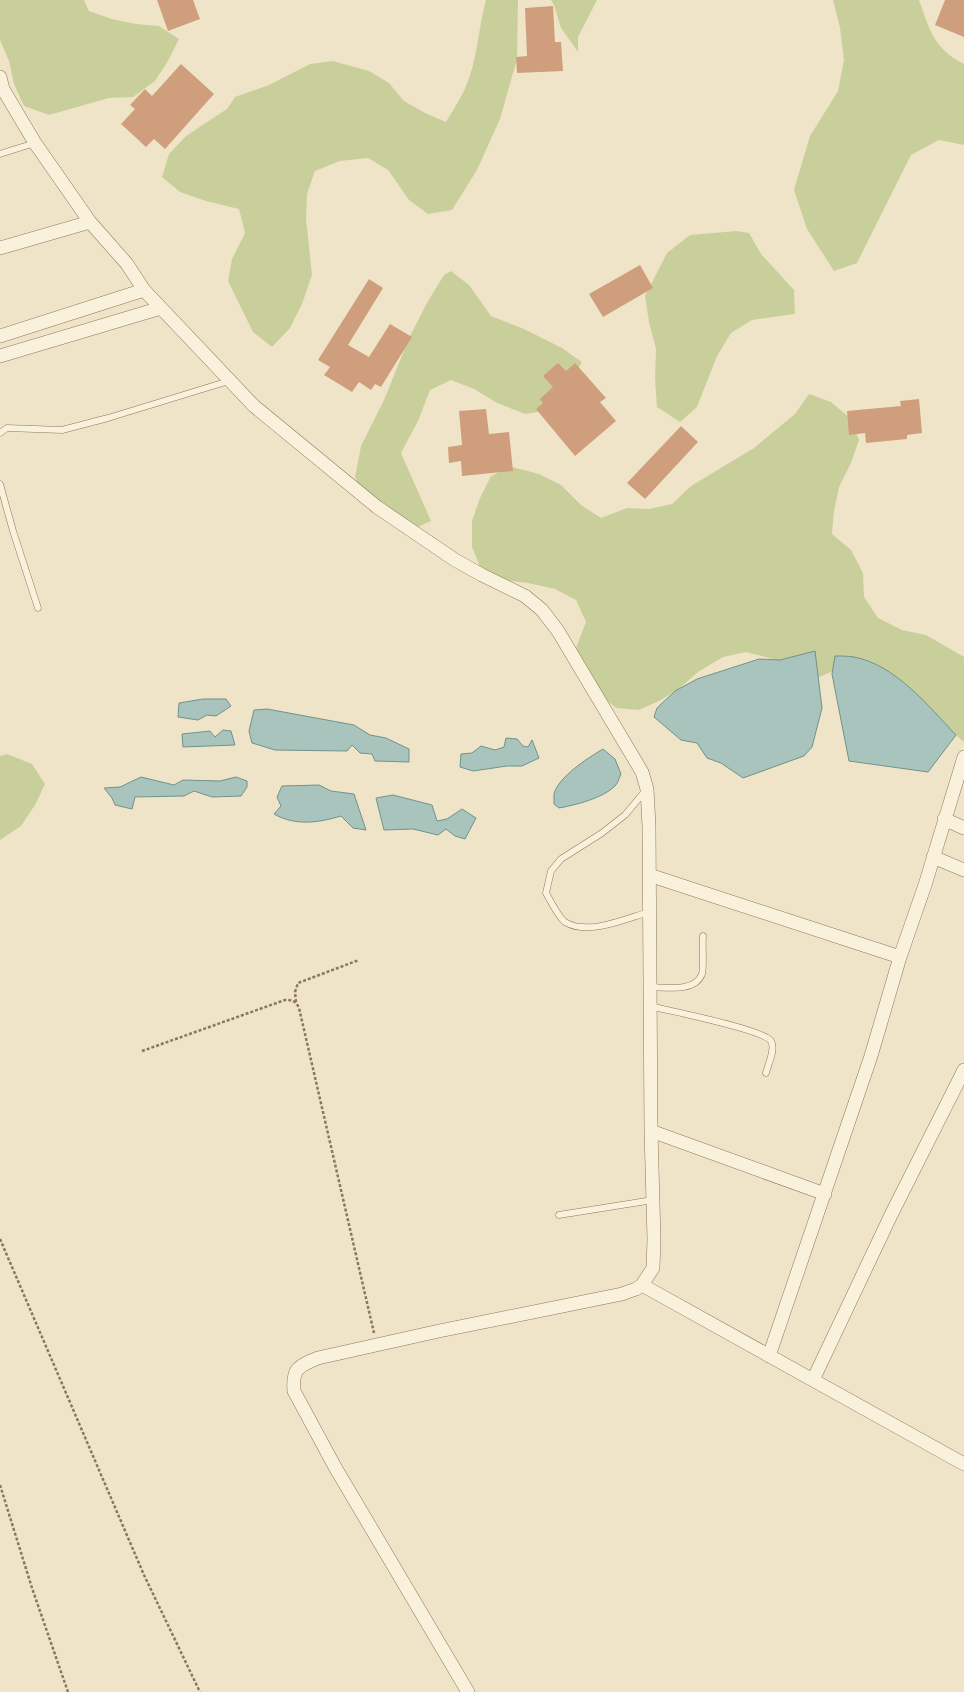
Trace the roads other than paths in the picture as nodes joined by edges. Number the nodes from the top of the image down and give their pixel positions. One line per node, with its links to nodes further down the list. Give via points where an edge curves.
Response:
1 (0, 77): 2 (street, via 3,89)
2 (35, 143): 3 (lane); 4 (street)
3 (0, 154)
4 (90, 222): 5 (street); 6 (street, via 127,264)
5 (0, 248)
6 (144, 290): 7 (street); 8 (street)
7 (161, 308): 9 (street); 10 (street)
8 (0, 336)
9 (0, 356)
10 (230, 381): 11 (lane, via 62,430 7,428); 15 (street, via 254,406 376,507 455,560 525,596 542,610 558,630 588,680 639,767)
11 (0, 433)
12 (0, 484): 13 (lane)
13 (38, 608)
14 (964, 757): 16 (street)
15 (647, 789): 20 (street); 21 (lane, via 625,815 561,859 551,871 546,893 564,921 584,929)
16 (944, 819): 17 (street); 18 (street)
17 (964, 828)
18 (933, 857): 19 (street); 23 (street)
19 (964, 870)
20 (649, 875): 21 (street); 23 (street)
21 (649, 912): 24 (street)
22 (702, 936): 24 (lane, via 702,974 694,983 684,988)
23 (900, 957): 29 (street, via 871,1056)
24 (650, 987): 25 (street)
25 (650, 1006): 27 (lane, via 760,1034 770,1040 773,1046); 28 (street)
26 (964, 1070): 34 (street)
27 (766, 1073)
28 (651, 1131): 29 (street); 30 (street)
29 (825, 1194): 33 (street)
30 (652, 1200): 31 (lane); 32 (street, via 652,1268)
31 (559, 1215)
32 (642, 1285): 33 (street); 36 (street, via 622,1294 318,1358 302,1364 294,1375 294,1391 335,1467)
33 (769, 1356): 34 (street)
34 (812, 1380): 35 (street)
35 (964, 1464)
36 (468, 1692)

